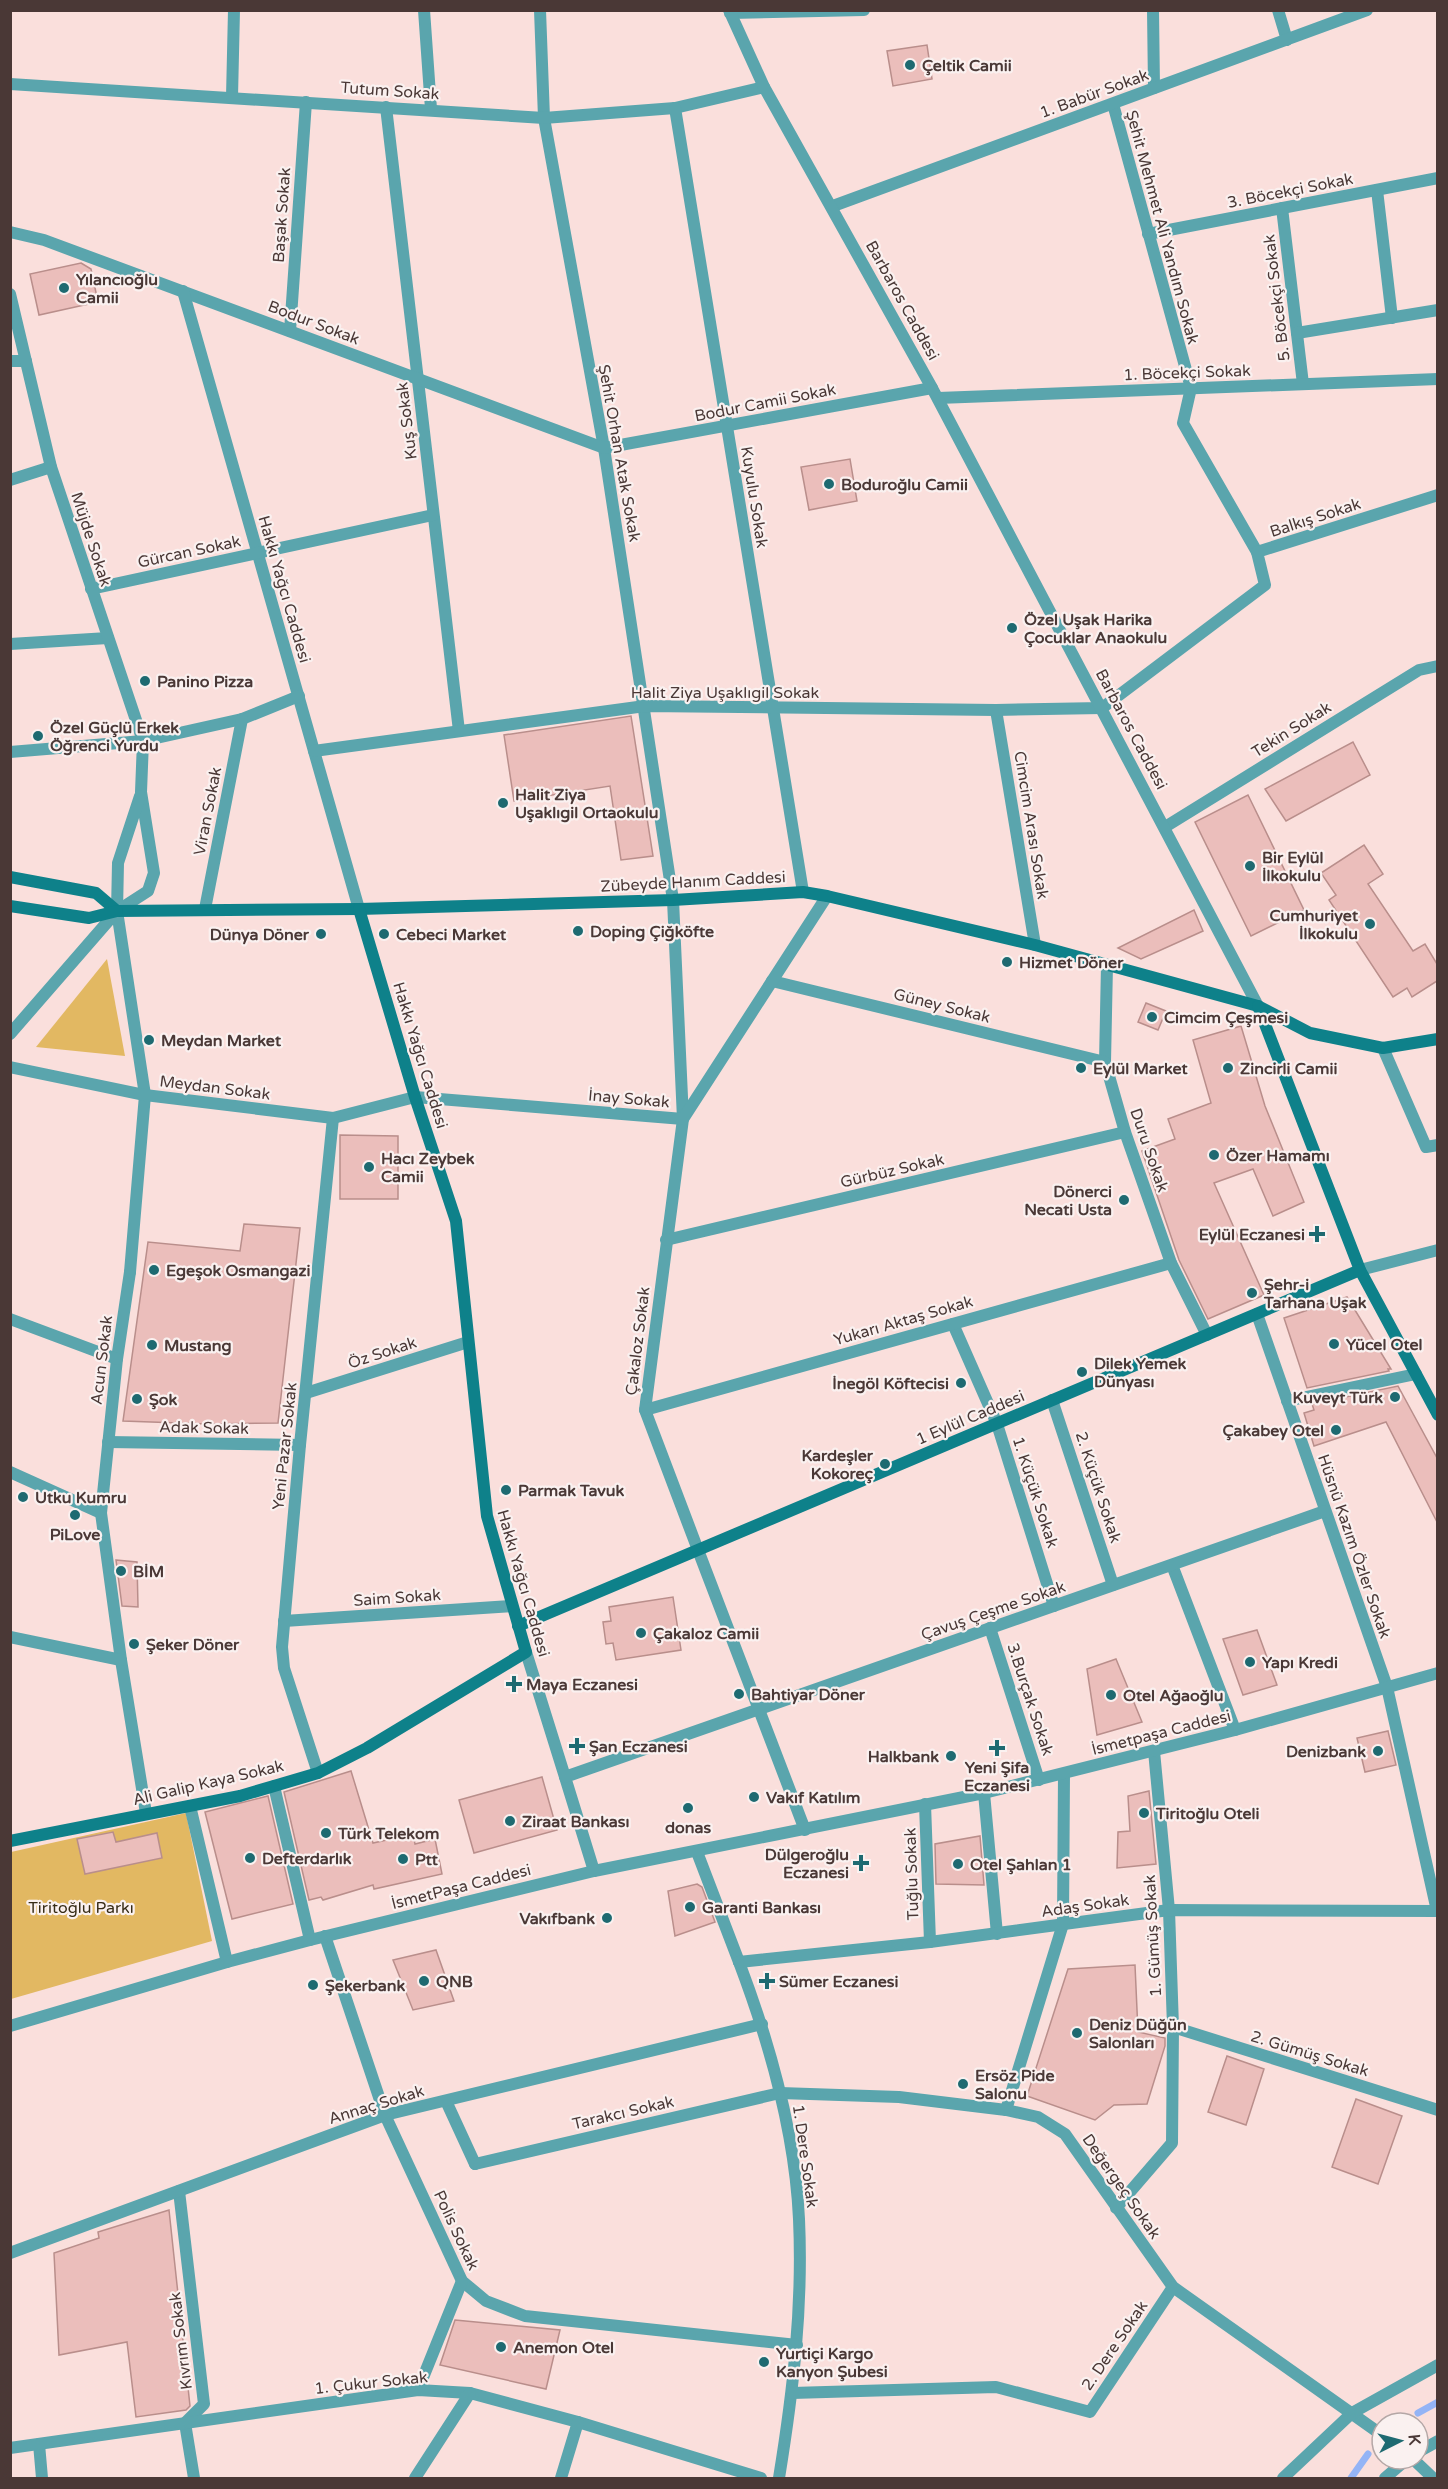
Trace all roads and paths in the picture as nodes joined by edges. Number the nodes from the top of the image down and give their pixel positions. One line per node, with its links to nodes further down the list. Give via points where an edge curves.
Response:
1 (234, 10): 14 (street)
2 (424, 10): 19 (street)
3 (540, 10): 20 (street, Şehit Orhan Atak Sokak)
4 (864, 10): 8 (street)
5 (1153, 10): 13 (street)
6 (1278, 10): 10 (street)
7 (1367, 10): 10 (street, 1. Babür Sokak)
8 (829, 11): 9 (street)
9 (730, 12): 12 (street, Barbaros Caddesi)
10 (1287, 40): 13 (street, 1. Babür Sokak)
11 (10, 84): 14 (street, Tutum Sokak)
12 (764, 87): 18 (street, Tutum Sokak); 23 (street, Barbaros Caddesi)
13 (1154, 88): 16 (street, 1. Babür Sokak)
14 (232, 97): 15 (street, Tutum Sokak)
15 (306, 102): 17 (street, Tutum Sokak); 31 (street, Başak Sokak)
16 (1113, 104): 23 (street, 1. Babür Sokak); 26 (street, Şehit Mehmet Ali Yandım Sokak)
17 (386, 106): 19 (street, Tutum Sokak); 35 (street, Kuş Sokak)
18 (675, 108): 20 (street, Tutum Sokak); 40 (street, Kuyulu Sokak)
19 (431, 109): 20 (street, Tutum Sokak)
20 (544, 118): 41 (street, Şehit Orhan Atak Sokak)
21 (1437, 178): 22 (street, 3. Böcekçi Sokak)
22 (1377, 190): 24 (street, 3. Böcekçi Sokak); 30 (street)
23 (832, 206): 39 (street, Barbaros Caddesi)
24 (1282, 208): 26 (street, 3. Böcekçi Sokak); 32 (street, 5. Böcekçi Sokak)
25 (10, 232): 27 (street, Bodur Sokak, via 45,240)
26 (1148, 234): 38 (street, Şehit Mehmet Ali Yandım Sokak)
27 (183, 291): 31 (street, Bodur Sokak); 47 (street, Hakkı Yağcı Caddesi)
28 (10, 294): 34 (street, Müjde Sokak)
29 (1437, 310): 30 (street)
30 (1392, 318): 32 (street)
31 (290, 331): 35 (street, Bodur Sokak)
32 (1297, 333): 37 (street, 5. Böcekçi Sokak)
33 (10, 361): 34 (street)
34 (26, 361): 42 (street, Müjde Sokak)
35 (418, 379): 41 (street, Bodur Sokak); 45 (street, Kuş Sokak)
36 (1437, 379): 37 (street, 1. Böcekçi Sokak)
37 (1303, 384): 38 (street, 1. Böcekçi Sokak)
38 (1191, 388): 39 (street, 1. Böcekçi Sokak); 46 (street, Şehit Mehmet Ali Yandım Sokak, via 1183,423)
39 (935, 393): 40 (street, Bodur Camii Sokak); 54 (street, Barbaros Caddesi)
40 (727, 426): 41 (street, Bodur Camii Sokak); 55 (street, Kuyulu Sokak)
41 (604, 448): 53 (street, Şehit Orhan Atak Sokak)
42 (51, 467): 43 (street); 48 (street, Müjde Sokak)
43 (10, 480)
44 (1437, 495): 46 (street, Balkış Sokak)
45 (434, 515): 47 (street, Gürcan Sokak); 58 (street, Kuş Sokak)
46 (1257, 552): 54 (street, Balkış Sokak, via 1265,585)
47 (258, 553): 48 (street, Gürcan Sokak); 52 (street, Hakkı Yağcı Caddesi)
48 (91, 589): 49 (street, Müjde Sokak)
49 (108, 638): 50 (street); 59 (street, Müjde Sokak)
50 (10, 645)
51 (1437, 666): 63 (street, Tekin Sokak, via 1419,669)
52 (299, 696): 57 (street); 60 (street, Hakkı Yağcı Caddesi)
53 (645, 706): 55 (street, Halit Ziya Uşaklıgil Sokak); 58 (street, Halit Ziya Uşaklıgil Sokak); 67 (street, Şehit Orhan Atak Sokak)
54 (1102, 708): 56 (street, Halit Ziya Uşaklıgil Sokak); 63 (street, Barbaros Caddesi)
55 (773, 709): 56 (street, Halit Ziya Uşaklıgil Sokak); 65 (street, Kuyulu Sokak)
56 (996, 710): 72 (street, Cimcim Arası Sokak)
57 (243, 719): 59 (street); 69 (street, Viran Sokak)
58 (459, 731): 60 (street, Halit Ziya Uşaklıgil Sokak)
59 (143, 741): 61 (street); 62 (street, Müjde Sokak)
60 (314, 751): 70 (street, Hakkı Yağcı Caddesi)
61 (10, 753)
62 (141, 792): 71 (street, Acun Sokak, via 118,864); 71 (street, via 154,873 148,891)
63 (1165, 827): 75 (street, Barbaros Caddesi)
64 (10, 877): 71 (main road, via 96,893)
65 (803, 892): 66 (main road, Zübeyde Hanım Caddesi); 67 (main road, Zübeyde Hanım Caddesi)
66 (827, 896): 72 (main road, Zübeyde Hanım Caddesi); 74 (street, İnay Sokak)
67 (673, 900): 70 (main road, Zübeyde Hanım Caddesi); 84 (street, Çakaloz Sokak)
68 (10, 906): 71 (main road, Zübeyde Hanım Caddesi, via 89,918)
69 (204, 909): 70 (main road, Zübeyde Hanım Caddesi); 71 (main road, Zübeyde Hanım Caddesi)
70 (359, 909): 82 (main road, Hakkı Yağcı Caddesi)
71 (117, 911): 76 (street); 81 (street, Acun Sokak)
72 (1035, 945): 73 (main road, Zübeyde Hanım Caddesi)
73 (1107, 965): 75 (main road, Zübeyde Hanım Caddesi); 79 (street, Duru Sokak)
74 (772, 981): 79 (street, Güney Sokak); 84 (street, İnay Sokak)
75 (1258, 1006): 78 (main road, Zübeyde Hanım Caddesi, via 1310,1033); 90 (main road, Barbaros Caddesi)
76 (10, 1034)
77 (1437, 1039): 78 (main road)
78 (1383, 1048): 86 (street, via 1426,1147)
79 (1105, 1062): 85 (street, Duru Sokak)
80 (10, 1067): 81 (street, Meydan Sokak)
81 (145, 1095): 83 (street, Meydan Sokak); 96 (street, Acun Sokak, via 130,1272)
82 (415, 1097): 83 (street, Meydan Sokak); 84 (street, İnay Sokak); 95 (main road, Hakkı Yağcı Caddesi, via 456,1221)
83 (333, 1119): 98 (street, Yeni Pazar Sokak)
84 (683, 1119): 87 (street, Çakaloz Sokak)
85 (1125, 1132): 87 (street, Gürbüz Sokak); 89 (street, Duru Sokak)
86 (1437, 1145)
87 (666, 1240): 101 (street, Çakaloz Sokak)
88 (1437, 1250): 90 (street, 1 Eylül Caddesi)
89 (1171, 1263): 93 (street, Yukarı Aktaş Sokak); 94 (street, Duru Sokak)
90 (1360, 1270): 91 (main road, 1 Eylül Caddesi); 97 (main road, Barbaros Caddesi)
91 (1257, 1314): 94 (main road, 1 Eylül Caddesi); 100 (street, Hüsnü Kazım Özler Sokak)
92 (10, 1319): 96 (street)
93 (953, 1324): 101 (street, Yukarı Aktaş Sokak); 103 (street, 1. Küçük Sokak)
94 (1207, 1335): 99 (main road, 1 Eylül Caddesi)
95 (468, 1342): 98 (street, Öz Sokak); 112 (main road, Hakkı Yağcı Caddesi, via 487,1516)
96 (117, 1359): 104 (street, Acun Sokak)
97 (1416, 1374): 100 (street); 102 (main road, Barbaros Caddesi)
98 (306, 1393): 105 (street, Yeni Pazar Sokak)
99 (1052, 1400): 103 (main road, 1 Eylül Caddesi); 111 (street, 2. Küçük Sokak)
100 (1287, 1401): 107 (street, Hüsnü Kazım Özler Sokak)
101 (645, 1410): 109 (street, Çakaloz Sokak)
102 (1437, 1414)
103 (997, 1424): 109 (main road, 1 Eylül Caddesi); 113 (street, 1. Küçük Sokak)
104 (108, 1442): 105 (street, Adak Sokak); 108 (street, Acun Sokak)
105 (300, 1445): 114 (street, Yeni Pazar Sokak)
106 (10, 1472): 108 (street)
107 (1325, 1511): 110 (street, Çavuş Çeşme Sokak); 121 (street, Hüsnü Kazım Özler Sokak)
108 (101, 1513): 119 (street, Acun Sokak)
109 (698, 1550): 115 (main road, 1 Eylül Caddesi); 122 (street, Çakaloz Sokak)
110 (1172, 1564): 111 (street, Çavuş Çeşme Sokak); 123 (street)
111 (1113, 1585): 113 (street, Çavuş Çeşme Sokak)
112 (512, 1606): 114 (street, Saim Sokak); 115 (main road, Hakkı Yağcı Caddesi)
113 (1054, 1606): 116 (street, Çavuş Çeşme Sokak)
114 (284, 1621): 125 (street, Yeni Pazar Sokak, via 284,1668)
115 (518, 1626): 118 (main road, Hakkı Yağcı Caddesi)
116 (990, 1628): 122 (street, Çavuş Çeşme Sokak); 128 (street, 3.Burçak Sokak)
117 (10, 1637): 119 (street)
118 (526, 1652): 125 (main road, Ali Galip Kaya Sokak, via 367,1748); 127 (street, Hakkı Yağcı Caddesi)
119 (121, 1660): 133 (street, Acun Sokak)
120 (1437, 1673): 121 (street, İsmetpaşa Caddesi)
121 (1387, 1687): 123 (street, İsmetpaşa Caddesi); 139 (street, Hüsnü Kazım Özler Sokak)
122 (758, 1709): 127 (street, Çavuş Çeşme Sokak); 134 (street, Çakaloz Sokak)
123 (1235, 1730): 124 (street, İsmetpaşa Caddesi)
124 (1154, 1751): 126 (street, İsmetpaşa Caddesi); 138 (street, 1. Gümüş Sokak)
125 (318, 1773): 129 (main road, Ali Galip Kaya Sokak)
126 (1064, 1774): 128 (street, İsmetpaşa Caddesi); 140 (street)
127 (565, 1777): 137 (street, Hakkı Yağcı Caddesi)
128 (1040, 1780): 130 (street, İsmetpaşa Caddesi)
129 (274, 1786): 132 (main road, Ali Galip Kaya Sokak); 143 (street)
130 (984, 1793): 131 (street, İsmetpaşa Caddesi); 141 (street)
131 (925, 1804): 134 (street, İsmetPaşa Caddesi); 144 (street, Tuğlu Sokak)
132 (190, 1806): 133 (main road, Ali Galip Kaya Sokak); 145 (street)
133 (147, 1813): 135 (main road, Ali Galip Kaya Sokak)
134 (805, 1830): 136 (street, İsmetPaşa Caddesi)
135 (10, 1841)
136 (697, 1852): 137 (street, İsmetPaşa Caddesi); 146 (street, 1. Dere Sokak)
137 (594, 1871): 142 (street, İsmetPaşa Caddesi)
138 (1169, 1910): 139 (street, Adaş Sokak); 140 (street, Adaş Sokak); 149 (street, 1. Gümüş Sokak)
139 (1437, 1912)
140 (1063, 1924): 141 (street, Adaş Sokak); 152 (street)
141 (997, 1934): 144 (street, Adaş Sokak)
142 (325, 1936): 143 (street, İsmetPaşa Caddesi); 154 (street, Polis Sokak)
143 (310, 1940): 145 (street, İsmetPaşa Caddesi)
144 (930, 1942): 146 (street, Adaş Sokak)
145 (227, 1962): 148 (street, İsmetPaşa Caddesi)
146 (739, 1962): 147 (street, 1. Dere Sokak)
147 (762, 2024): 150 (street, 1. Dere Sokak); 151 (street, Annaç Sokak)
148 (10, 2026)
149 (1173, 2028): 153 (street, 2. Gümüş Sokak); 156 (street, 1. Gümüş Sokak, via 1172,2142)
150 (780, 2093): 151 (street, Tarakcı Sokak, via 475,2164); 152 (street, Değergeç Sokak, via 899,2097); 160 (street, 1. Dere Sokak, via 799,2217)
151 (446, 2101): 154 (street, Annaç Sokak)
152 (1006, 2110): 156 (street, Değergeç Sokak, via 1038,2117 1065,2134)
153 (1437, 2110)
154 (385, 2115): 155 (street, Annaç Sokak); 158 (street, Polis Sokak)
155 (179, 2191): 157 (street, Annaç Sokak); 167 (street, Kıvrım Sokak, via 204,2404)
156 (1116, 2208): 159 (street, Değergeç Sokak)
157 (10, 2253)
158 (462, 2281): 160 (street, Polis Sokak, via 486,2301 525,2316); 162 (street)
159 (1173, 2287): 164 (street, 2. Dere Sokak, via 1090,2412 996,2387); 165 (street, Değergeç Sokak)
160 (797, 2345): 164 (street, 1. Dere Sokak)
161 (1437, 2365): 165 (street)
162 (418, 2390): 163 (street, 1. Çukur Sokak); 167 (street, 1. Çukur Sokak)
163 (470, 2393): 166 (street, 1. Çukur Sokak); 173 (street)
164 (792, 2393): 176 (street, 1. Dere Sokak)
165 (1352, 2413): 168 (street, Değergeç Sokak); 177 (street)
166 (578, 2422): 174 (street); 175 (street, 1. Çukur Sokak)
167 (185, 2423): 169 (street, 1. Çukur Sokak); 172 (street)
168 (1370, 2426)
169 (39, 2444): 170 (street, 1. Çukur Sokak); 171 (street)
170 (10, 2448)
171 (42, 2478)
172 (194, 2478)
173 (415, 2478)
174 (561, 2478)
175 (761, 2478)
176 (779, 2478)
177 (1283, 2478)

